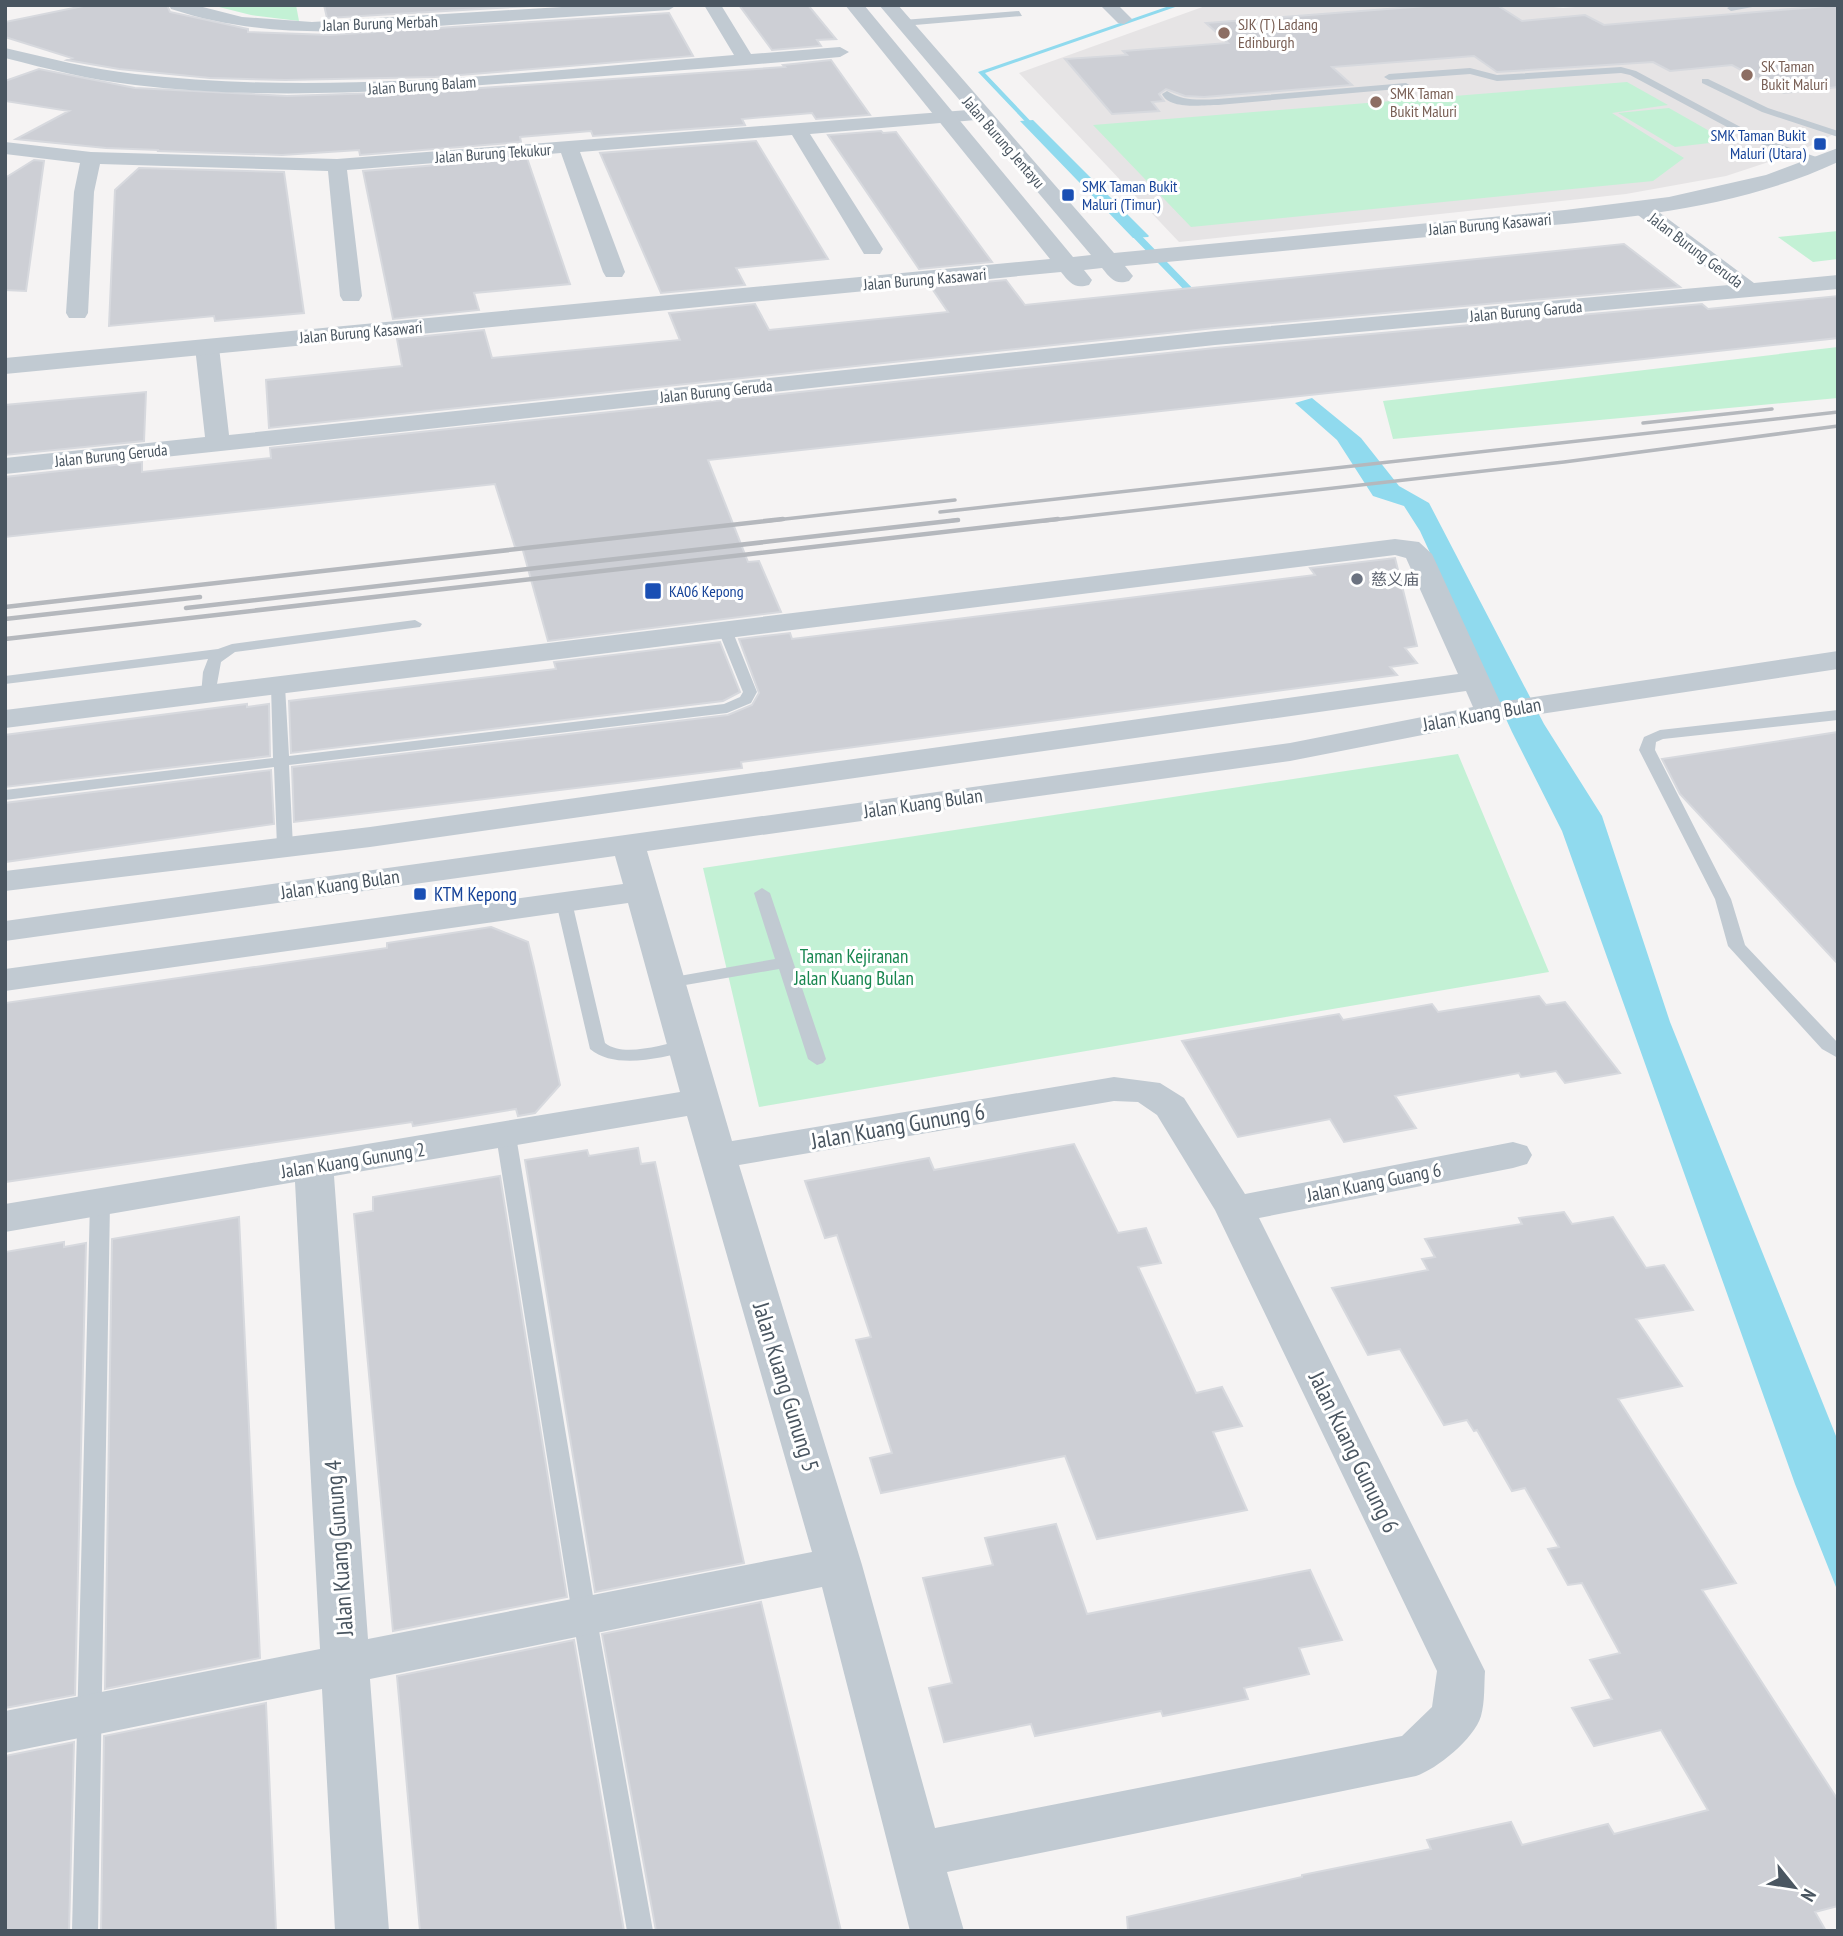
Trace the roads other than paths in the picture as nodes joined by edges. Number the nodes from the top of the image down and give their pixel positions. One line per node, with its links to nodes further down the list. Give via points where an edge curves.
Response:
1 (177, 5): 14 (street, Jalan Burung Merbah, via 226,18)
2 (311, 5): 14 (street)
3 (669, 5): 10 (street, Jalan Burung Merbah)
4 (712, 5): 17 (street)
5 (854, 5): 23 (street, Jalan Burung Jentayu)
6 (888, 5): 13 (street, Jalan Burung Jentayu)
7 (1108, 5): 12 (street)
8 (1759, 5): 9 (lane)
9 (1731, 8)
10 (511, 11): 14 (street, Jalan Burung Merbah, via 386,25)
11 (1019, 14): 13 (lane)
12 (1124, 19)
13 (903, 23): 22 (street, Jalan Burung Jentayu)
14 (316, 26)
15 (840, 52): 17 (street, Jalan Burung Balam)
16 (5, 53): 17 (street, Jalan Burung Balam, via 52,67 142,80 322,91)
17 (746, 60)
18 (1389, 77): 19 (lane, via 1471,71)
19 (1497, 78): 21 (lane, via 1218,102 1180,102); 29 (lane, via 1612,69 1633,73 1758,140)
20 (1705, 81): 25 (lane, via 1765,110)
21 (1167, 94)
22 (981, 115): 23 (street, Jalan Burung Tekukur); 36 (street, Jalan Burung Jentayu)
23 (946, 118): 24 (street, Jalan Burung Tekukur); 38 (street, Jalan Burung Jentayu)
24 (798, 130): 26 (street, Jalan Burung Tekukur); 34 (street)
25 (1838, 134)
26 (568, 147): 30 (street, Jalan Burung Tekukur); 37 (street)
27 (5, 148): 28 (street, Jalan Burung Tekukur)
28 (91, 158): 30 (street, Jalan Burung Tekukur); 42 (street, via 84,192)
29 (1831, 158): 32 (street, Jalan Burung Kasawari, via 1712,196)
30 (337, 165): 41 (street)
31 (1798, 196): 33 (street, Jalan Burung Kasawari)
32 (1641, 208): 33 (street, Jalan Burung Geruda); 35 (street, Jalan Burung Kasawari, via 1188,252)
33 (1661, 223): 35 (street, Jalan Burung Kasawari, via 1211,269); 40 (street, Jalan Burung Geruda)
34 (872, 249)
35 (1147, 266): 36 (street, Jalan Burung Kasawari)
36 (1114, 270): 38 (street, Jalan Burung Kasawari)
37 (614, 272)
38 (1075, 273): 44 (street, Jalan Burung Kasawari)
39 (1838, 282): 40 (street, Jalan Burung Garuda)
40 (1751, 291): 43 (street, Jalan Burung Garuda)
41 (351, 296)
42 (77, 313)
43 (1215, 338): 47 (street, Jalan Burung Geruda)
44 (207, 355): 45 (street, Jalan Burung Kasawari); 46 (street, Jalan Burung Kasawari); 47 (street)
45 (5, 366)
46 (5, 383)
47 (218, 444): 48 (street, Jalan Burung Geruda)
48 (5, 466)
49 (415, 624): 51 (lane)
50 (725, 630): 54 (street, via 1395,547 1418,554); 55 (street); 60 (lane, via 750,692 746,700 727,708)
51 (218, 653): 53 (lane); 56 (lane)
52 (1838, 660): 57 (street, Jalan Kuang Bulan)
53 (5, 680)
54 (1475, 681): 57 (street); 63 (street)
55 (278, 686): 56 (street); 60 (lane)
56 (208, 695): 59 (street)
57 (1491, 712): 62 (street, Jalan Kuang Bulan, via 1290,752)
58 (1838, 715): 73 (lane, via 1660,735 1649,740 1647,750 1723,899 1737,946)
59 (5, 719)
60 (282, 761): 61 (lane); 63 (lane)
61 (5, 795)
62 (628, 844): 65 (street, Jalan Kuang Gunung 5); 68 (street, Jalan Kuang Bulan)
63 (285, 847): 64 (street)
64 (5, 881)
65 (641, 891): 67 (street); 71 (street, Jalan Kuang Gunung 5)
66 (762, 893): 69 (lane)
67 (564, 902): 70 (street); 72 (lane, via 601,1052 613,1056)
68 (5, 931)
69 (785, 963): 71 (lane); 74 (lane)
70 (5, 980)
71 (667, 983): 72 (street, Jalan Kuang Gunung 5)
72 (685, 1046): 75 (street, Jalan Kuang Gunung 5)
73 (1838, 1052)
74 (817, 1059)
75 (701, 1101): 76 (street, Jalan Kuang Gunung 2); 78 (street, Jalan Kuang Gunung 5)
76 (506, 1136): 79 (street, Jalan Kuang Gunung 2); 84 (lane)
77 (1513, 1155): 81 (street, Jalan Kuang Guang 6)
78 (717, 1156): 81 (street, Jalan Kuang Gunung 6, via 1114,1089 1147,1091 1171,1107); 83 (street, Jalan Kuang Gunung 5)
79 (314, 1166): 80 (street, Jalan Kuang Gunung 2); 85 (street, Jalan Kuang Gunung 4)
80 (100, 1202): 82 (street, Jalan Kuang Gunung 2); 86 (lane)
81 (1235, 1209): 88 (street, Jalan Kuang Gunung 6, via 1461,1671 1455,1716 1416,1755)
82 (5, 1217)
83 (839, 1565): 84 (street); 88 (street, Jalan Kuang Gunung 5)
84 (584, 1614): 85 (street); 91 (lane)
85 (346, 1662): 86 (street); 90 (street, Jalan Kuang Gunung 4)
86 (89, 1714): 87 (street); 89 (lane)
87 (5, 1732)
88 (915, 1855): 92 (street, Jalan Kuang Gunung 5)
89 (85, 1931)
90 (362, 1931)
91 (640, 1931)
92 (937, 1931)

